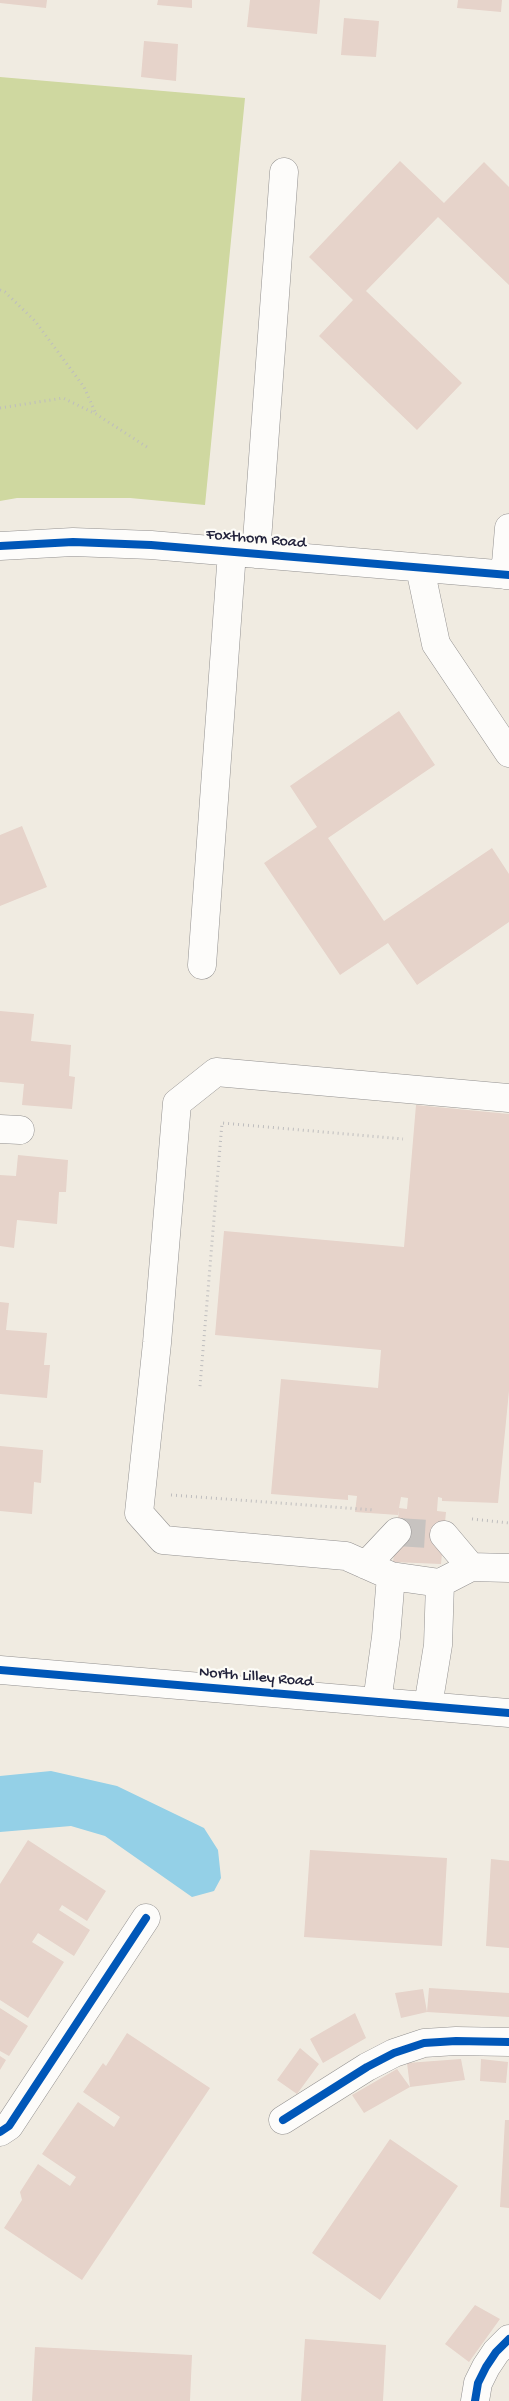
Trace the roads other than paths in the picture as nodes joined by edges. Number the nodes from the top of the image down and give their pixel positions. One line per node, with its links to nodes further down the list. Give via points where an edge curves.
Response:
1 (284, 172): 4 (street)
2 (509, 528): 6 (street)
3 (0, 546): 4 (street, Foxthorn Road, via 72,542)
4 (244, 553): 5 (street, Foxthorn Road); 8 (street)
5 (420, 568): 6 (street, Foxthorn Road); 7 (street, via 436,644)
6 (507, 575)
7 (509, 753)
8 (202, 965)
9 (509, 1098): 12 (street, via 216,1072 177,1103 139,1513 163,1540 346,1556)
10 (397, 1532): 12 (street)
11 (444, 1535): 13 (street)
12 (366, 1565): 15 (street)
13 (471, 1567): 14 (street); 16 (street)
14 (509, 1568)
15 (391, 1576): 16 (street); 18 (street)
16 (440, 1583): 19 (street, via 438,1645)
17 (0, 1670): 18 (street, North Lilley Road)
18 (377, 1702): 19 (street, North Lilley Road)
19 (428, 1706): 20 (street, North Lilley Road)
20 (509, 1713)
21 (146, 1918): 24 (street, via 9,2126)
22 (509, 2042): 23 (street, via 456,2040 424,2043 402,2050 367,2067)
23 (283, 2120)
24 (0, 2132)
25 (509, 2339): 26 (street, via 486,2367 478,2383)
26 (475, 2401)

